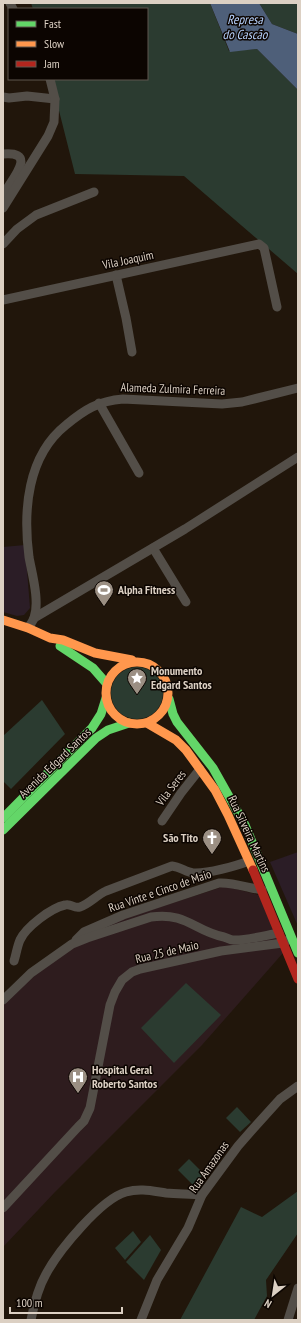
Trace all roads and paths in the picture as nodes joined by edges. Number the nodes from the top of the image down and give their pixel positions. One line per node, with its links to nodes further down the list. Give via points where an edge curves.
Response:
1 (50, 80): 3 (street)
2 (3, 97): 3 (street)
3 (55, 99): 7 (street, via 54,122 48,136)
4 (3, 154): 6 (street, via 16,154 22,164)
5 (94, 192): 8 (street, via 36,215 17,228)
6 (3, 195)
7 (3, 208)
8 (3, 244)
9 (116, 275): 10 (street, Vila Joaquim); 11 (street, Vila Joaquim, via 261,245 264,248); 12 (street)
10 (3, 300)
11 (278, 307)
12 (132, 352)
13 (298, 388): 14 (street, Alameda Zulmira Ferreira, via 242,402 222,404 123,399)
14 (99, 403): 16 (street); 19 (street, Alameda Zulmira Ferreira, via 76,416 52,438 43,450 34,471 28,506 27,538 36,599)
15 (298, 456): 17 (street, Alameda Zulmira Ferreira)
16 (139, 473)
17 (153, 548): 18 (street); 19 (street, Alameda Zulmira Ferreira)
18 (186, 602)
19 (34, 618): 21 (street, Alameda Zulmira Ferreira)
20 (3, 620): 21 (main road)
21 (28, 628): 22 (main road)
22 (50, 638): 23 (main road, via 95,653); 24 (main road, via 93,668)
23 (135, 661): 24 (main road, via 118,668); 26 (main road, via 150,663 161,672 168,684)
24 (107, 684): 25 (main road)
25 (106, 698): 27 (main road, via 110,709 118,718); 30 (main road, Avenida Edgard Santos, via 101,714 92,728)
26 (169, 699): 28 (main road, via 157,718); 36 (main road, Rua Silveira Martins, via 177,722 213,768 245,825)
27 (129, 723): 28 (main road); 32 (main road, Avenida Edgard Santos, via 108,730 96,738)
28 (147, 723): 29 (main road, Rua Silveira Martins, via 176,740)
29 (200, 769): 31 (street, Vila Seres); 33 (main road, Rua Silveira Martins, via 218,796)
30 (3, 818)
31 (162, 821)
32 (3, 830)
33 (249, 861): 34 (main road, Rua Silveira Martins); 40 (street, via 199,873 172,866 106,891 80,907 67,904 60,906 34,922 20,940)
34 (262, 890): 35 (main road, Rua Silveira Martins); 38 (street, Rua Vinte e Cinco de Maio, via 227,882 203,887 104,923 84,932)
35 (279, 934): 37 (main road, Rua Silveira Martins); 38 (street, Rua 25 de Maio, via 232,940 210,934 181,918 160,916 128,924)
36 (292, 937): 37 (street, Rua 25 de Maio); 39 (main road, Rua Silveira Martins)
37 (283, 943): 41 (main road, Rua Silveira Martins); 45 (street, Rua 25 de Maio, via 221,951 148,967 132,972 122,980 110,1005 87,1115 78,1128)
38 (72, 944): 42 (street, Rua 25 de Maio, via 31,973)
39 (298, 953)
40 (14, 961)
41 (298, 979)
42 (3, 1000)
43 (298, 1086): 44 (street, Rua Amazonas, via 280,1099 252,1130)
44 (202, 1195): 47 (street, via 135,1190 106,1203 71,1239 46,1273 38,1290); 48 (street, Rua Amazonas, via 188,1228 157,1280)
45 (3, 1208)
46 (298, 1288): 49 (street)
47 (31, 1320)
48 (141, 1320)
49 (288, 1320)

